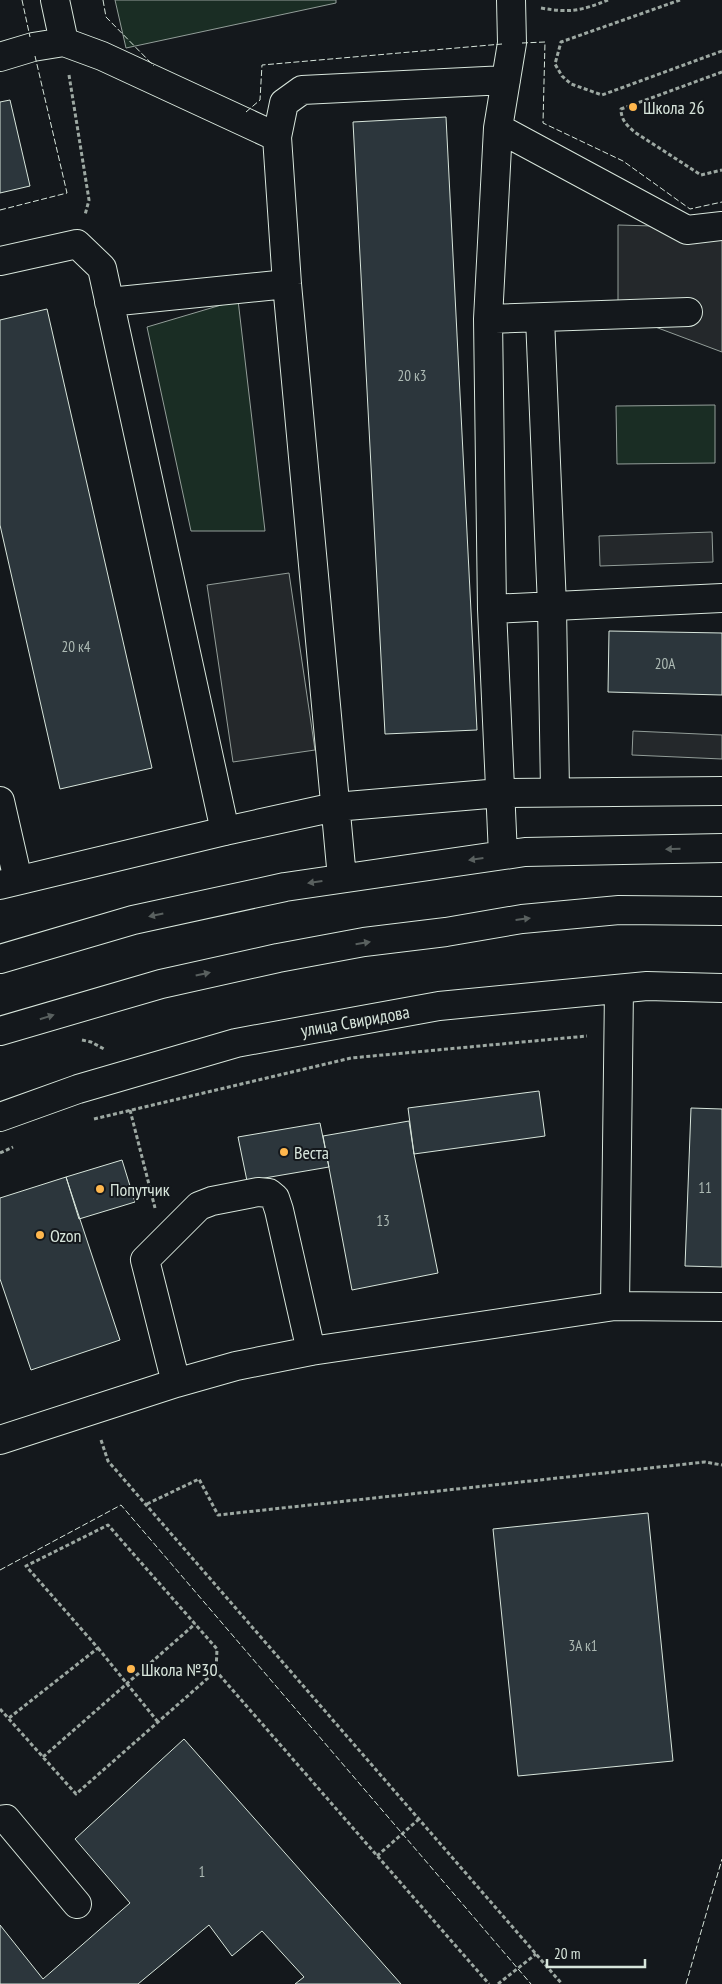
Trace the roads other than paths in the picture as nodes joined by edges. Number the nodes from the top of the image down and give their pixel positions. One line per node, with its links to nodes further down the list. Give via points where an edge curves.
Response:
1 (55, 0): 3 (street)
2 (522, 3): 5 (street)
3 (64, 42): 4 (street); 7 (street, via 102,56)
4 (0, 57)
5 (506, 80): 6 (street); 7 (street, via 302,90 284,103)
6 (498, 128): 8 (street, via 687,230); 14 (street)
7 (277, 137): 10 (street)
8 (722, 226)
9 (0, 260): 11 (street, via 76,244 102,268)
10 (287, 284): 11 (street); 22 (street)
11 (109, 302): 23 (street)
12 (688, 312): 13 (street)
13 (540, 318): 14 (street); 16 (street)
14 (488, 319): 17 (street)
15 (722, 598): 16 (street)
16 (552, 606): 17 (street); 18 (street)
17 (492, 609): 20 (street)
18 (555, 791): 19 (street); 20 (street)
19 (722, 791)
20 (500, 793): 22 (street); 25 (street)
21 (0, 801): 27 (street)
22 (335, 807): 23 (street); 26 (street)
23 (225, 831): 27 (street)
24 (722, 848): 25 (street, one-way to 25)
25 (503, 855): 26 (street, one-way to 26)
26 (342, 878): 29 (street, one-way to 29, via 133,920)
27 (9, 882)
28 (722, 911): 32 (street, one-way to 28, via 161,984 364,942 522,919 619,910)
29 (0, 959)
30 (722, 988): 31 (street, улица Свиридова, via 647,986)
31 (619, 989): 33 (street, улица Свиридова, via 439,1006 236,1043 78,1089); 34 (street)
32 (0, 1031)
33 (0, 1118)
34 (616, 1306): 35 (street); 36 (street)
35 (722, 1307)
36 (312, 1351): 37 (street, via 236,1366); 37 (street, via 275,1198 269,1193 258,1192 212,1201 199,1206 145,1260)
37 (176, 1383): 38 (street)
38 (0, 1440)
39 (0, 1820): 40 (street, via 6,1819)
40 (77, 1904)

